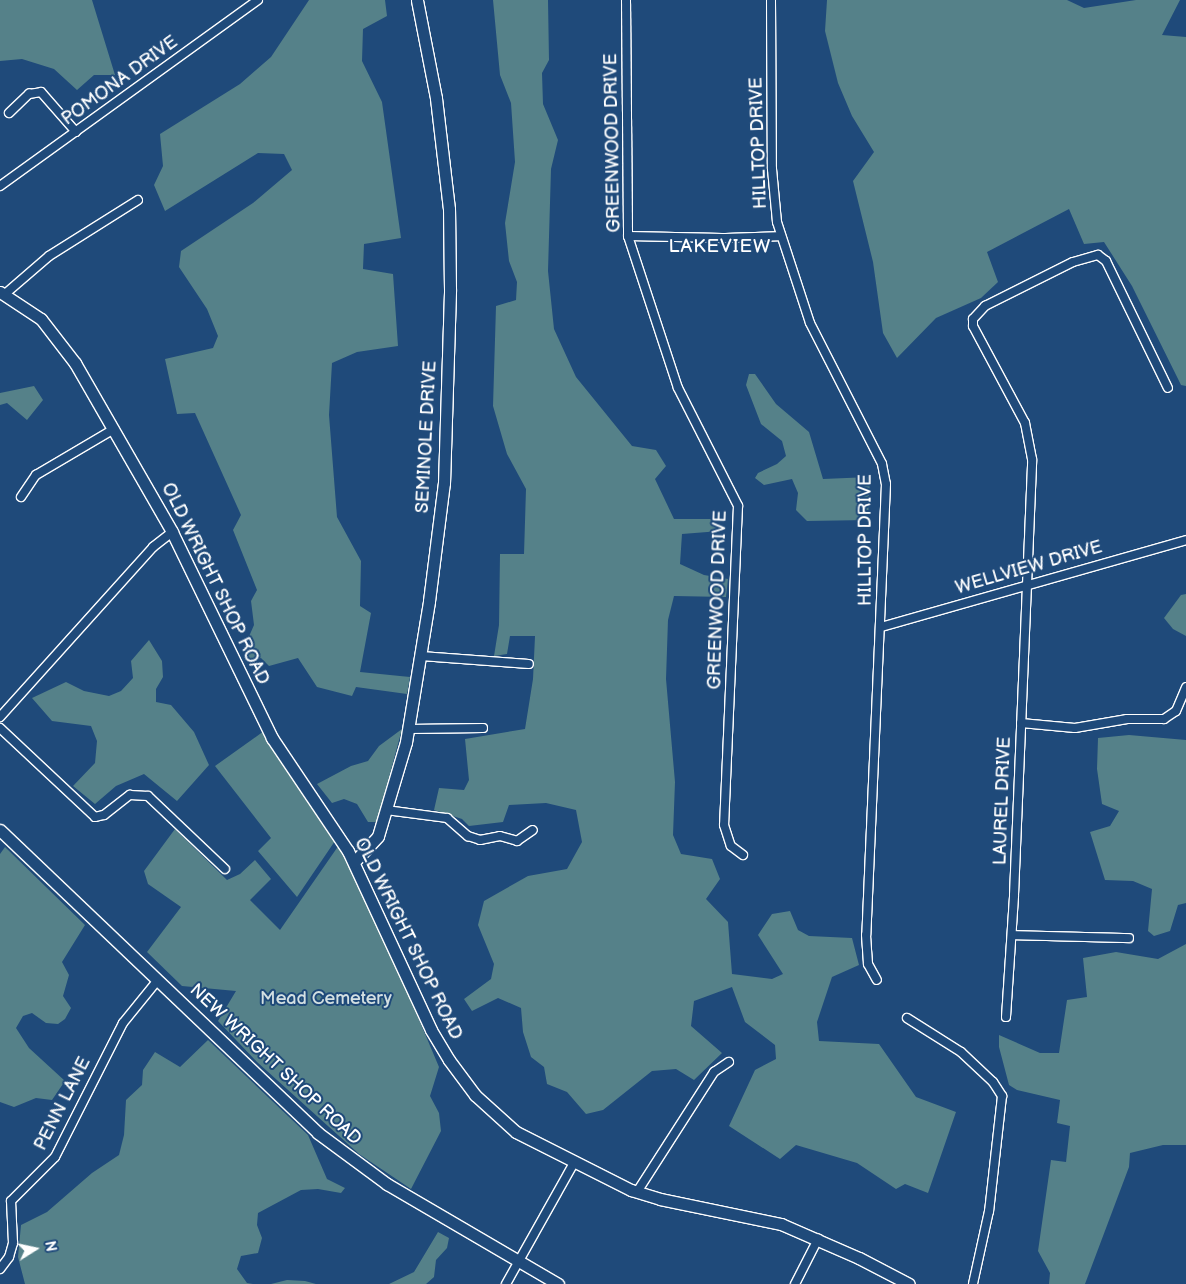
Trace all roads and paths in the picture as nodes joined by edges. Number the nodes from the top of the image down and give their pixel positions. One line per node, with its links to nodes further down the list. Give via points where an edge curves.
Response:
1 (258, 0): 6 (street, POMONA DRIVE)
2 (417, 0): 19 (street, SEMINOLE DRIVE, via 436,98 450,248 444,483)
3 (626, 0): 9 (street, GREENWOOD DRIVE)
4 (771, 0): 10 (street, HILLTOP DRIVE, via 773,189)
5 (9, 113): 6 (street, via 29,94 41,92)
6 (76, 132): 7 (street, POMONA DRIVE)
7 (0, 186)
8 (138, 200): 11 (street, via 49,256)
9 (628, 236): 10 (street); 30 (street, GREENWOOD DRIVE, via 678,388 738,506 724,825 731,846)
10 (781, 236): 18 (street, HILLTOP DRIVE, via 818,341 884,474)
11 (2, 293): 13 (street, OLD WRIGHT SHOP ROAD, via 52,330)
12 (1168, 388): 17 (street, LAUREL DRIVE, via 1106,261 1098,255 1073,262 985,306 975,315 973,326 1025,423 1030,445)
13 (114, 429): 14 (street, via 36,475); 15 (street, OLD WRIGHT SHOP ROAD)
14 (21, 497)
15 (172, 532): 22 (street, via 148,553); 31 (street, OLD WRIGHT SHOP ROAD, via 272,738)
16 (1186, 540): 17 (street, WELLVIEW DRIVE)
17 (1027, 585): 18 (street, WELLVIEW DRIVE); 23 (street, LAUREL DRIVE)
18 (880, 626): 36 (street, HILLTOP DRIVE, via 866,942 868,964)
19 (421, 656): 20 (street); 26 (street, SEMINOLE DRIVE)
20 (529, 664)
21 (1186, 687): 23 (street, via 1176,711 1164,719 1127,719 1075,728)
22 (0, 717)
23 (1021, 723): 33 (street, LAUREL DRIVE)
24 (0, 728): 32 (street, via 95,817 104,815 130,795 148,796)
25 (483, 728): 26 (street)
26 (409, 729): 27 (street, SEMINOLE DRIVE)
27 (386, 810): 29 (street, via 447,818 468,836 480,840 500,836 517,841); 31 (street, SEMINOLE DRIVE, via 372,844)
28 (0, 830): 35 (street, NEW WRIGHT SHOP ROAD)
29 (533, 830)
30 (743, 856)
31 (354, 862): 40 (street, OLD WRIGHT SHOP ROAD, via 424,1017 460,1076 503,1122)
32 (225, 869)
33 (1012, 935): 34 (street); 37 (street, LAUREL DRIVE)
34 (1129, 938)
35 (158, 980): 43 (street, NEW WRIGHT SHOP ROAD, via 312,1127 359,1165 413,1200); 44 (street, PENN LANE, via 123,1022 55,1157 11,1201 13,1243 9,1257)
36 (877, 980)
37 (1006, 1017)
38 (907, 1018): 49 (street, via 961,1052 993,1082 1002,1096 989,1211)
39 (729, 1062): 41 (street, via 714,1072)
40 (574, 1163): 41 (street, OLD WRIGHT SHOP ROAD); 43 (street)
41 (637, 1192): 42 (street, OLD WRIGHT SHOP ROAD, via 660,1200 758,1217)
42 (818, 1239): 47 (street); 48 (street, OLD WRIGHT SHOP ROAD)
43 (520, 1260): 45 (street); 46 (street, NEW WRIGHT SHOP ROAD)
44 (0, 1269)
45 (506, 1284)
46 (558, 1284)
47 (795, 1284)
48 (909, 1284)
49 (973, 1284)

